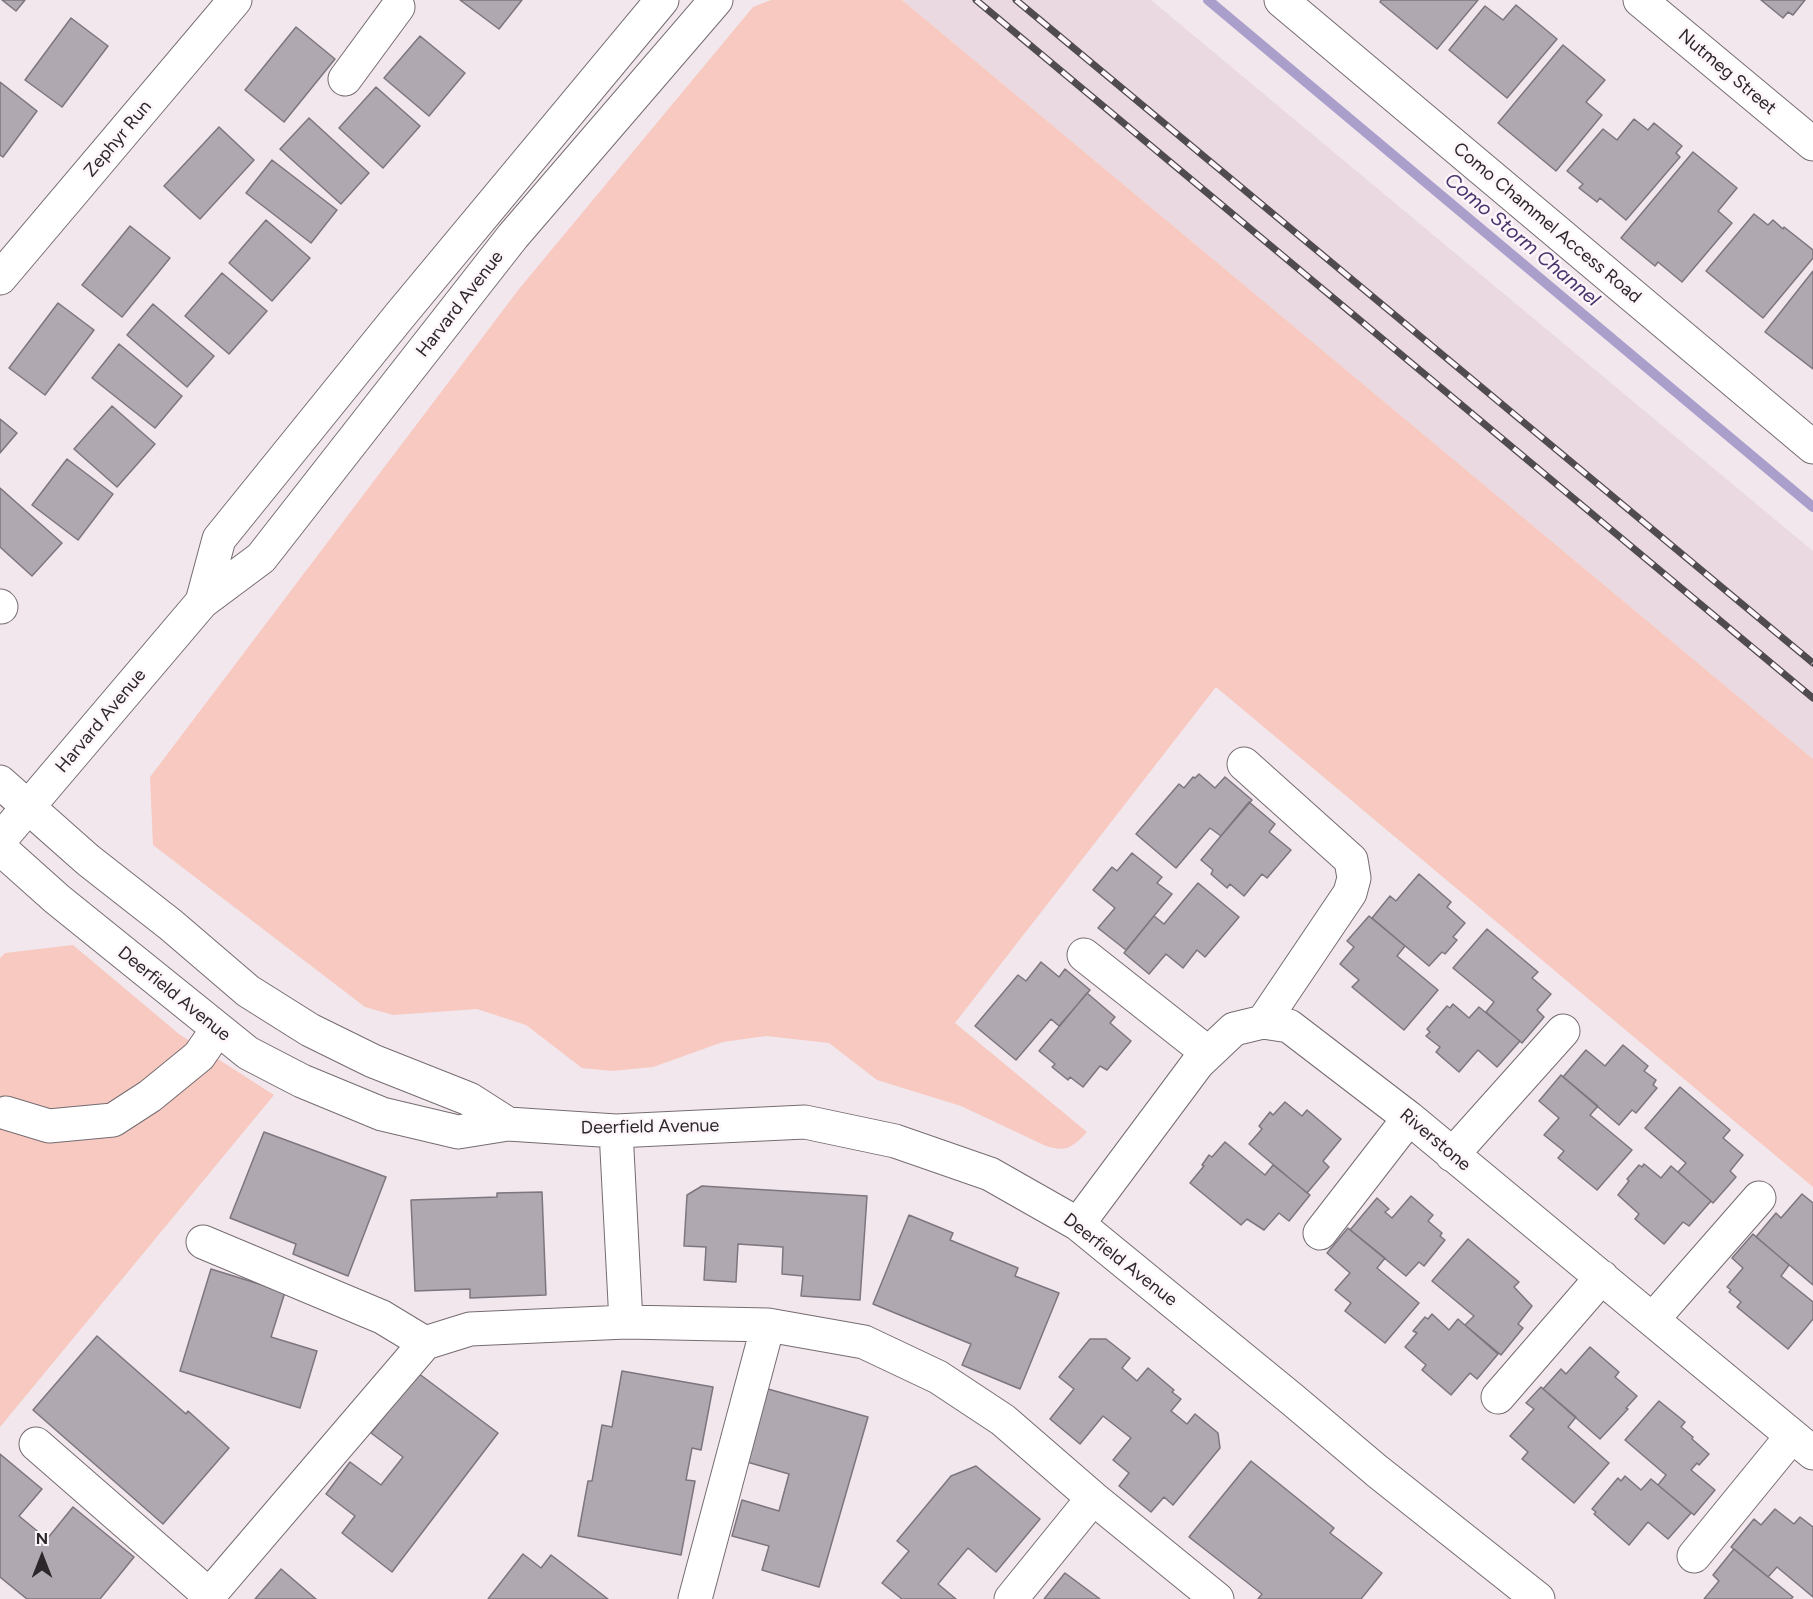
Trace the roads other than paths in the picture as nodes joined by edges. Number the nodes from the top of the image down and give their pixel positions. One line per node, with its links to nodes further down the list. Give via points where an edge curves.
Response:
1 (235, 0): 9 (street, Zephyr Run)
2 (662, 0): 11 (street, Harvard Avenue, via 219,539)
3 (716, 0): 11 (street, Harvard Avenue, via 513,236 261,558)
4 (1281, 0): 10 (street, Como Chammel Access Road)
5 (1640, 0): 8 (street, Nutmeg Street)
6 (397, 2): 7 (street)
7 (345, 79)
8 (1813, 144)
9 (0, 278)
10 (1813, 447)
11 (202, 602): 14 (street, Harvard Avenue)
12 (1244, 764): 18 (street, via 1351,860 1354,878 1350,893)
13 (0, 782): 14 (street, Deerfield Avenue)
14 (28, 807): 15 (street, Harvard Avenue); 24 (street, Deerfield Avenue, via 248,991 310,1030 469,1100)
15 (0, 840)
16 (0, 848): 19 (street, Deerfield Avenue)
17 (1084, 955): 21 (street)
18 (1263, 1022): 21 (street, Riverstone, via 1234,1029); 23 (street, Riverstone, via 1289,1026)
19 (218, 1030): 22 (street, via 199,1056 113,1120 49,1126); 24 (street, Deerfield Avenue, via 248,1053 302,1081 382,1114 458,1132)
20 (1563, 1031): 26 (street)
21 (1208, 1053): 28 (street, Riverstone)
22 (6, 1113)
23 (1409, 1118): 26 (street, Riverstone); 29 (street)
24 (508, 1124): 25 (street, Deerfield Avenue)
25 (616, 1131): 28 (street, Deerfield Avenue, via 806,1122 895,1141 990,1174); 33 (street)
26 (1452, 1155): 31 (street, Riverstone)
27 (1759, 1198): 32 (street)
28 (1078, 1224): 45 (street, Deerfield Avenue)
29 (1320, 1233)
30 (203, 1242): 35 (street, via 382,1317)
31 (1602, 1277): 32 (street, Riverstone); 36 (street)
32 (1653, 1319): 38 (street, Riverstone)
33 (626, 1322): 34 (street); 35 (street, via 470,1329)
34 (768, 1325): 39 (street, via 864,1342 938,1377 1003,1420); 42 (street)
35 (425, 1342): 41 (street)
36 (1498, 1396)
37 (36, 1444): 41 (street)
38 (1803, 1445): 40 (street)
39 (1093, 1498): 43 (street); 44 (street)
40 (1694, 1556)
41 (207, 1597)
42 (695, 1599)
43 (1011, 1599)
44 (1217, 1599)
45 (1538, 1599)

